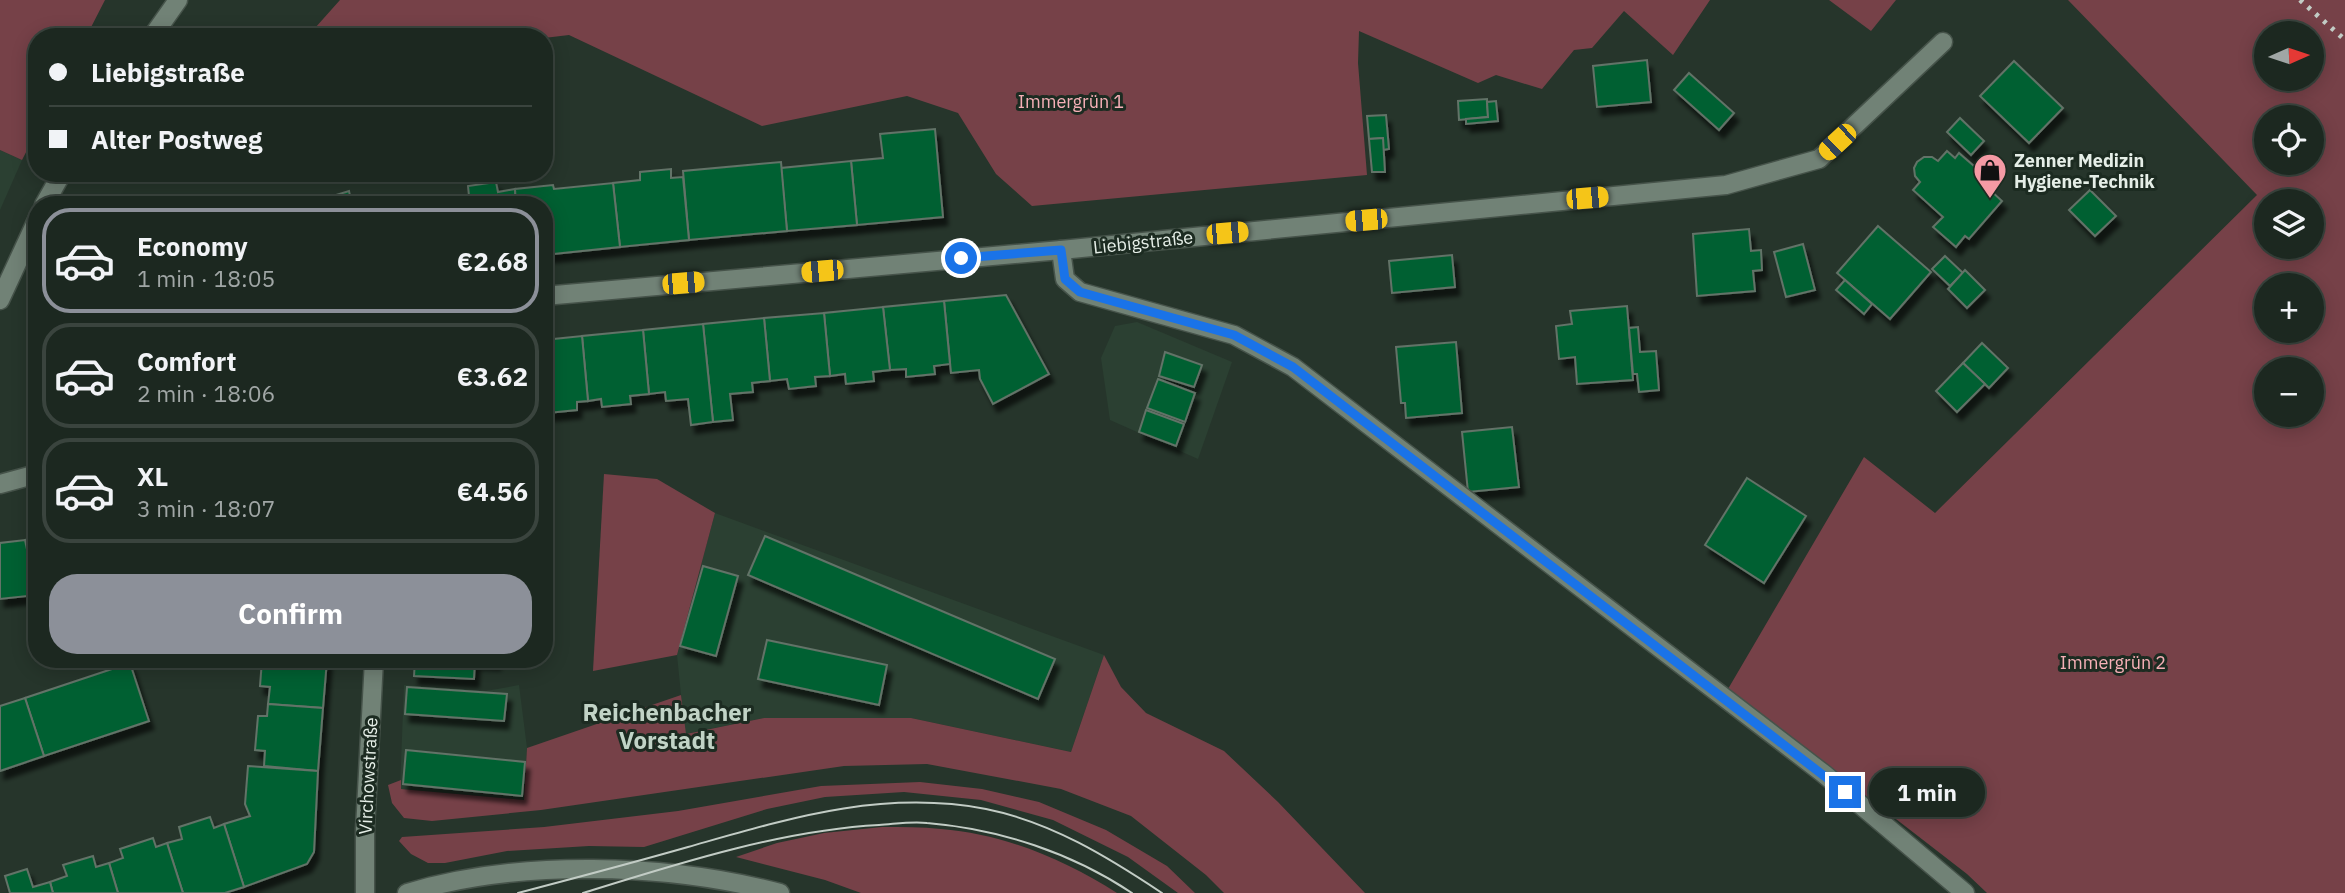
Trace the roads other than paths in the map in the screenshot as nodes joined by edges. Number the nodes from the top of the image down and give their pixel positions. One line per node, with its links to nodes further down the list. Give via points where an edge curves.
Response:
1 (178, 0): 2 (street)
2 (158, 28)
3 (1943, 43): 5 (street, Liebigstraße, via 1819,159 1726,185)
4 (28, 239): 7 (street)
5 (1061, 250): 6 (street, Liebigstraße); 14 (street, via 1065,279 1080,292 1234,335 1302,374 1824,774)
6 (553, 295)
7 (0, 300)
8 (28, 476): 9 (street)
9 (0, 484)
10 (374, 668): 11 (street, Virchowstraße)
11 (365, 893)
12 (407, 893): 13 (street, via 479,876 609,870 655,871)
13 (780, 893)
14 (1965, 893)

